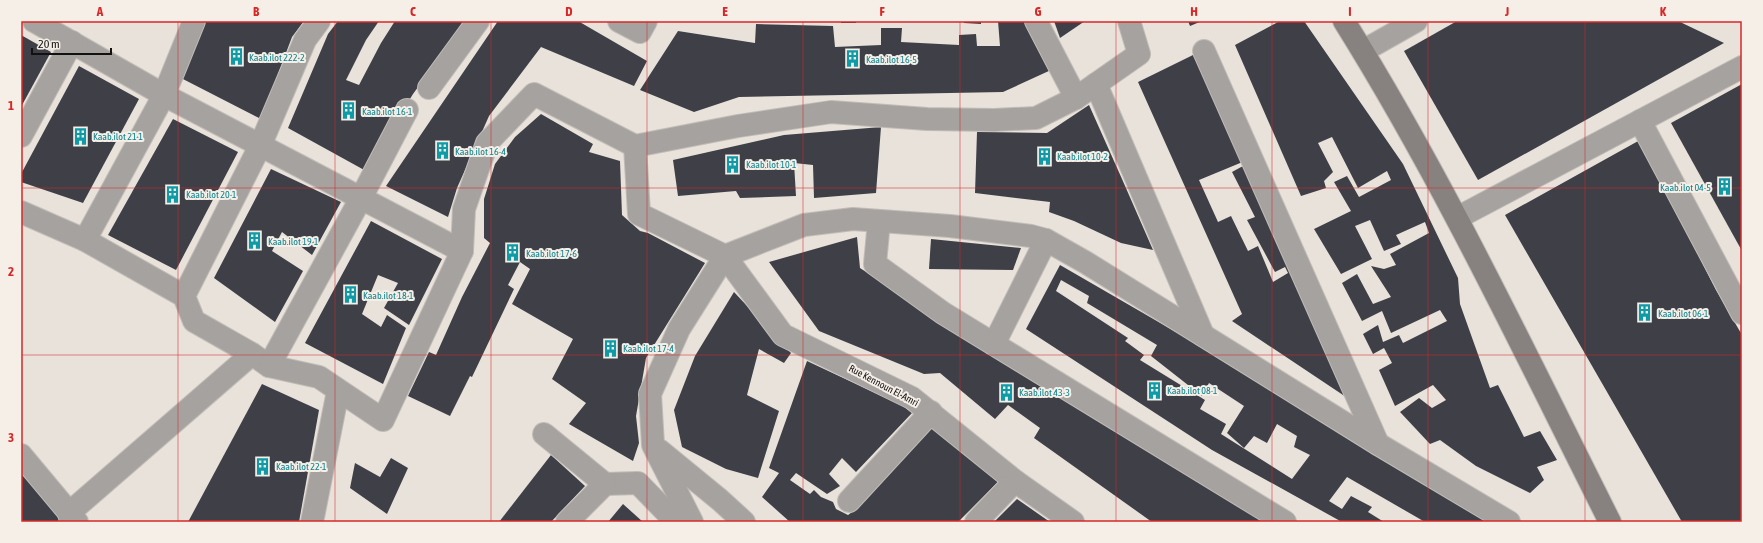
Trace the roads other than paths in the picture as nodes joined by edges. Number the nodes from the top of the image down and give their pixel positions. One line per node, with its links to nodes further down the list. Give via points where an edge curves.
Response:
1 (34, 21): 11 (street)
2 (194, 21): 17 (street)
3 (319, 21): 22 (street, via 305,40)
4 (478, 21): 16 (street)
5 (619, 21): 6 (street, via 640,32)
6 (646, 21)
7 (1036, 21): 18 (street)
8 (1129, 21): 15 (street, via 1139,54)
9 (1344, 21): 13 (street)
10 (1416, 21): 13 (street)
11 (72, 42): 17 (street); 21 (street)
12 (1204, 51): 40 (street)
13 (1363, 51): 26 (street)
14 (1742, 67): 20 (street)
15 (1096, 84): 18 (street); 34 (street)
16 (429, 88)
17 (164, 95): 22 (street); 28 (street)
18 (1076, 98): 23 (street, via 1036,118 928,119 831,112 738,126)
19 (407, 110): 24 (street)
20 (1640, 121): 26 (street); 33 (street)
21 (21, 136)
22 (260, 146): 24 (street); 32 (street)
23 (635, 146): 30 (street, via 534,94 487,143 464,209); 31 (street, via 639,214)
24 (361, 198): 30 (street); 36 (street)
25 (21, 212): 28 (street)
26 (1457, 218): 56 (street)
27 (879, 221): 29 (street, via 950,226); 31 (street, via 853,219 804,225); 35 (street, via 875,264 943,313)
28 (85, 240): 32 (street)
29 (1046, 240): 34 (street); 35 (street)
30 (462, 251): 37 (street, via 383,420)
31 (726, 256): 38 (street, Rue Kennoun El-Amri, via 783,335 912,398); 41 (street, via 679,329 650,394)
32 (184, 296): 36 (street, via 194,321)
33 (1742, 313)
34 (1203, 335): 40 (street)
35 (994, 344): 54 (street)
36 (261, 360): 37 (street, via 319,377); 46 (street)
37 (338, 391): 47 (street)
38 (932, 412): 43 (street, Rue Kennoun El-Amri); 45 (street)
39 (544, 434): 44 (street)
40 (1378, 444): 55 (street)
41 (653, 445): 50 (street); 51 (street)
42 (21, 455): 46 (street)
43 (1015, 481): 52 (street); 53 (street, Rue Kennoun El-Amri)
44 (605, 484): 48 (street); 49 (street, via 638,483)
45 (849, 501)
46 (72, 519)
47 (312, 522)
48 (567, 522)
49 (676, 522)
50 (692, 522)
51 (744, 522)
52 (976, 522)
53 (1072, 522)
54 (1285, 522)
55 (1509, 522)
56 (1610, 522)

